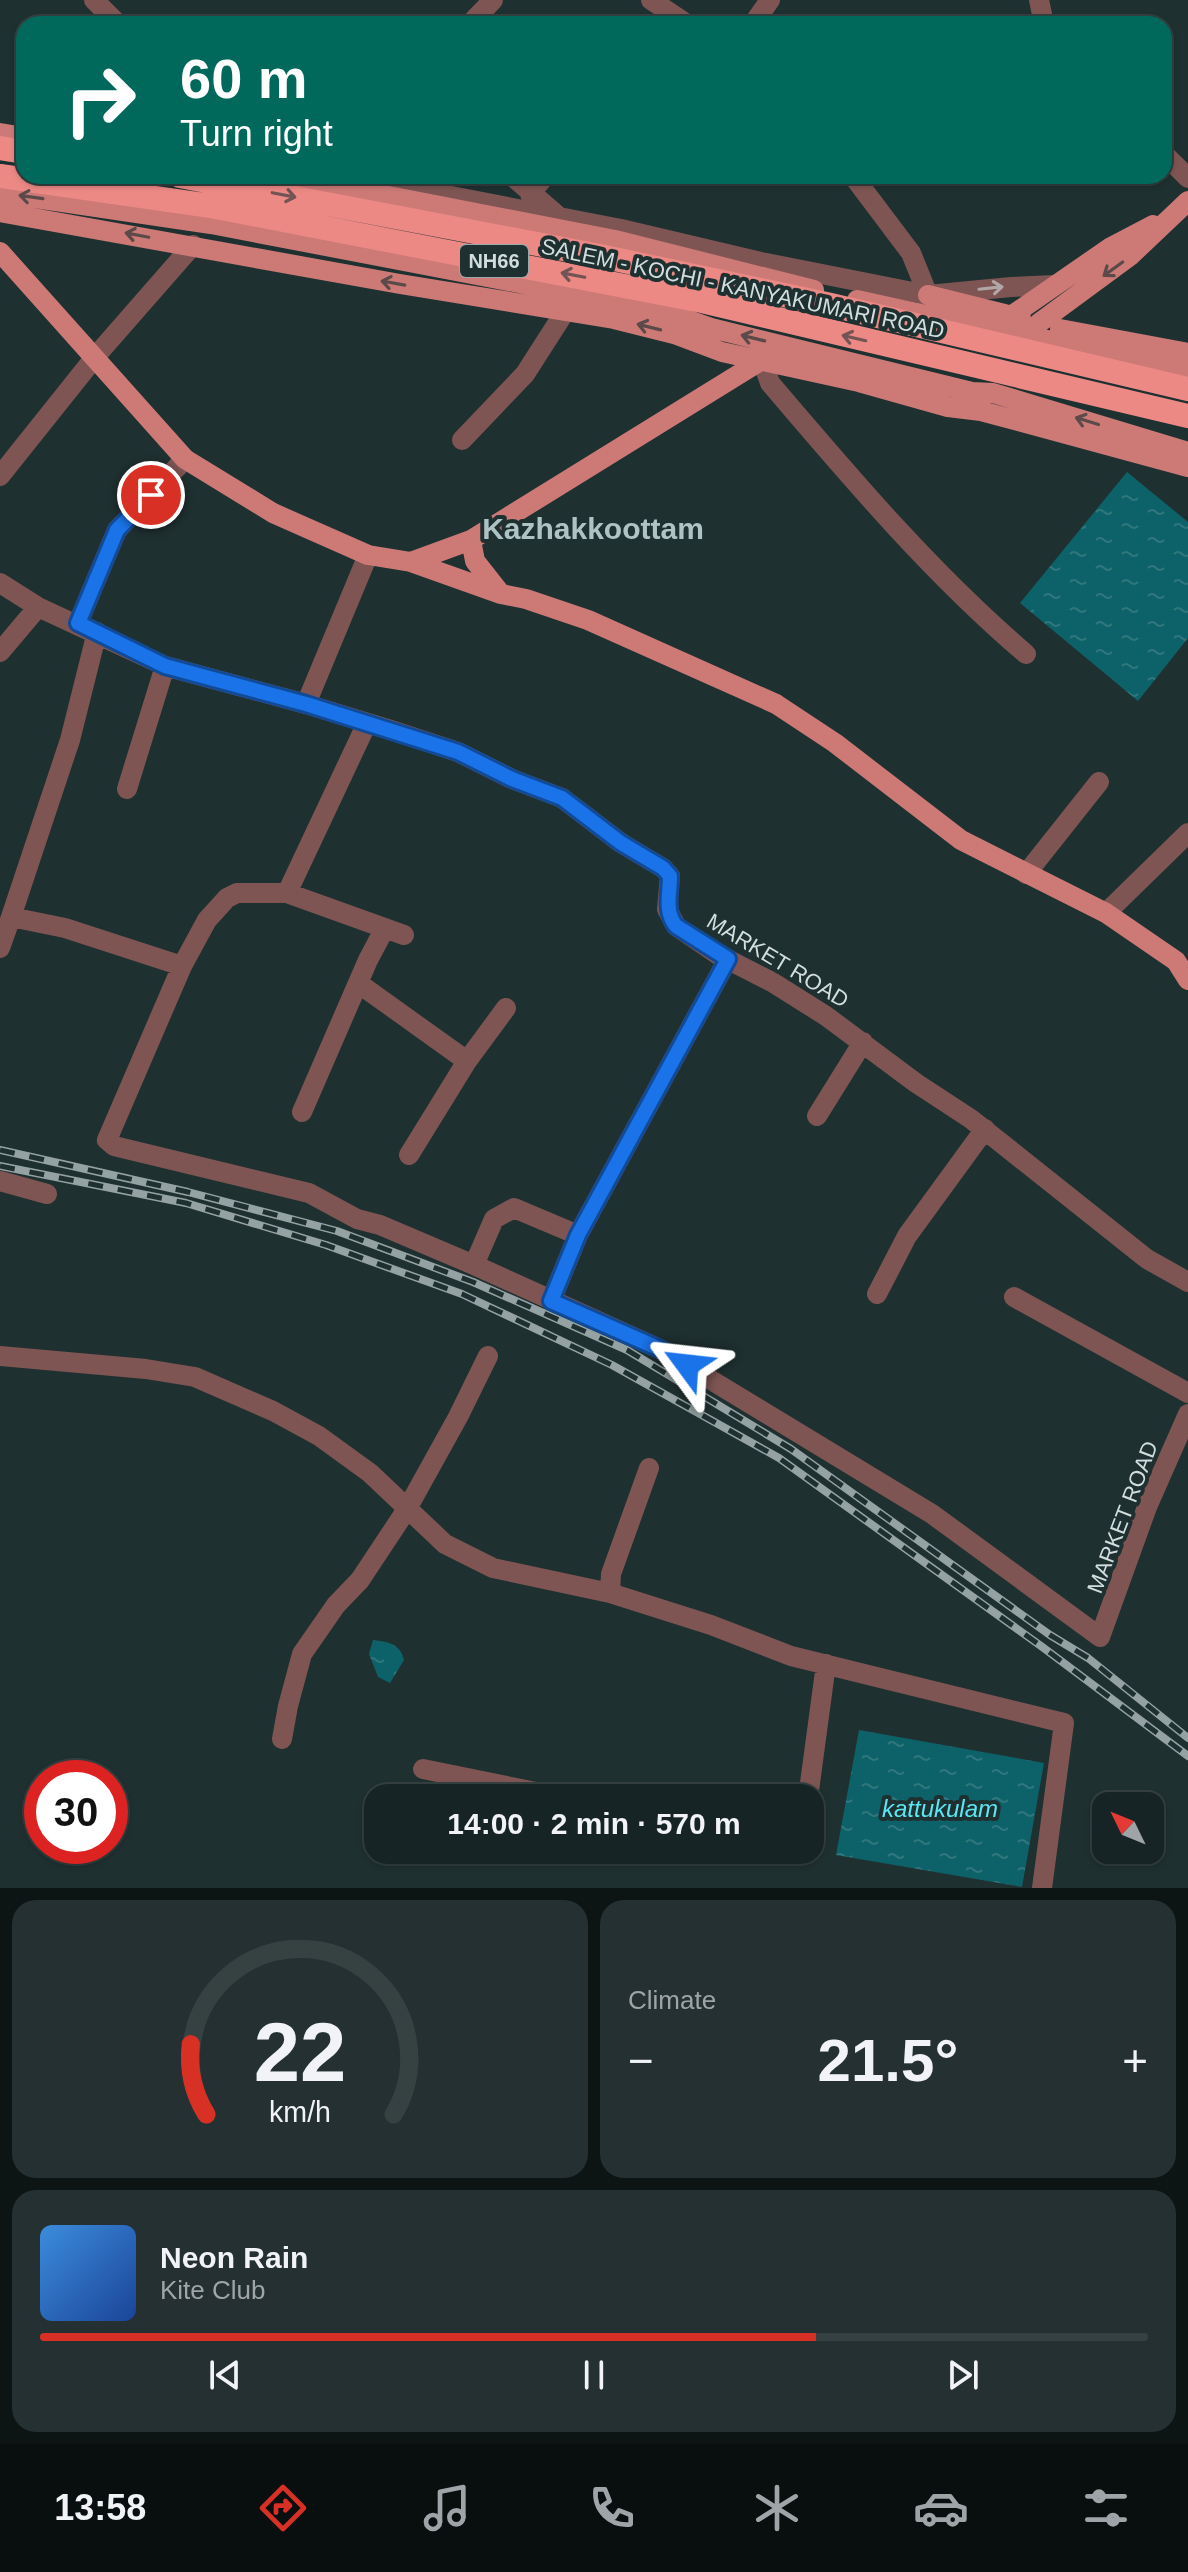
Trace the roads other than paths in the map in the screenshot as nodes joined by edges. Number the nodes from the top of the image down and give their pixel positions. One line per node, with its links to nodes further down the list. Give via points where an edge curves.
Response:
1 (94, 0): 4 (street)
2 (493, 0): 5 (street)
3 (651, 0): 6 (street)
4 (110, 16)
5 (478, 16)
6 (675, 16)
7 (16, 144): 8 (street)
8 (0, 157)
9 (1172, 162): 10 (street)
10 (1188, 178)
11 (56, 184): 35 (highway, SALEM - KOCHI - KANYAKUMARI ROAD / NH66, one-way to 11, via 589,278 211,206)
12 (222, 184): 38 (highway, SALEM - KOCHI - KANYAKUMARI ROAD / NH66, one-way to 38, via 831,305)
13 (327, 184): 27 (main road, via 615,240 835,295)
14 (389, 184): 23 (street)
15 (520, 184): 19 (street)
16 (538, 184): 19 (street)
17 (859, 184): 27 (street, via 911,253)
18 (0, 193): 37 (main road, one-way to 18, via 660,310 211,224)
19 (530, 194): 23 (street)
20 (1188, 201): 22 (main road)
21 (0, 212): 24 (main road, one-way to 21)
22 (1170, 216): 26 (main road); 30 (main road, one-way to 30)
23 (562, 218): 27 (street)
24 (193, 245): 28 (main road, one-way to 24); 33 (street)
25 (0, 252): 33 (main road)
26 (1054, 285): 27 (street, one-way to 26); 29 (main road)
27 (925, 304): 29 (main road); 37 (street)
28 (566, 310): 34 (main road, one-way to 28); 41 (street, via 525,374)
29 (1007, 324): 30 (main road); 35 (main road)
30 (1043, 329): 31 (main road); 31 (main road); 32 (main road); 39 (main road)
31 (1076, 345): 36 (main road)
32 (1188, 353)
33 (95, 357): 43 (main road); 45 (street)
34 (762, 360): 37 (main road); 46 (main road); 55 (street, via 770,383 879,509 967,602)
35 (984, 368): 39 (main road); 40 (highway, SALEM - KOCHI - KANYAKUMARI ROAD / NH66)
36 (1188, 372)
37 (899, 384): 39 (main road)
38 (1188, 389)
39 (977, 401): 42 (main road, one-way to 39); 44 (main road)
40 (1188, 416)
41 (462, 440)
42 (1188, 452)
43 (185, 459): 47 (main road, via 273,513); 52 (street, via 117,530)
44 (1188, 467)
45 (0, 476)
46 (471, 540): 48 (main road); 50 (main road, via 475,561)
47 (368, 555): 48 (main road); 57 (street)
48 (411, 562): 50 (main road)
49 (0, 583): 51 (street, MARKET ROAD)
50 (501, 594): 62 (main road, via 588,620 776,704 961,840)
51 (38, 607): 52 (street, MARKET ROAD); 54 (street)
52 (78, 623): 53 (street, MARKET ROAD)
53 (97, 632): 56 (street, MARKET ROAD); 65 (street, via 70,740)
54 (0, 652)
55 (1026, 654)
56 (165, 666): 57 (street, MARKET ROAD); 60 (street)
57 (306, 704): 58 (street, MARKET ROAD)
58 (367, 723): 63 (street); 67 (street, MARKET ROAD, via 458,752 562,798 663,868 670,876 670,918)
59 (1099, 782): 62 (street)
60 (127, 789)
61 (1188, 833): 64 (street)
62 (1026, 874): 64 (main road)
63 (287, 893): 68 (street, via 237,893 227,898 207,920); 70 (street, via 395,932)
64 (1106, 913): 69 (main road, via 1176,961)
65 (11, 917): 66 (street); 68 (street, via 65,928)
66 (0, 948)
67 (728, 959): 72 (street, MARKET ROAD); 80 (street)
68 (182, 966): 81 (street, via 107,1140 114,1146 309,1193 348,1215)
69 (1188, 980)
70 (358, 983): 73 (street); 74 (street)
71 (506, 1008): 73 (street)
72 (863, 1042): 75 (street); 76 (street, MARKET ROAD)
73 (467, 1061): 77 (street)
74 (302, 1112)
75 (817, 1116)
76 (985, 1129): 82 (street, MARKET ROAD, via 1135,1251); 83 (street, via 907,1236)
77 (409, 1155)
78 (0, 1181): 79 (street)
79 (47, 1194)
80 (578, 1235): 81 (street, via 514,1208 494,1219); 85 (street)
81 (474, 1265): 85 (street)
82 (1188, 1282)
83 (877, 1294)
84 (1014, 1297): 88 (street)
85 (551, 1301): 89 (street, MARKET ROAD, via 660,1349 918,1505 1100,1637 1147,1507)
86 (0, 1356): 91 (street, via 195,1377 319,1436 370,1473)
87 (488, 1356): 91 (street)
88 (1188, 1393)
89 (1188, 1414)
90 (649, 1468): 92 (street, via 611,1574)
91 (407, 1509): 92 (street, via 445,1544 493,1568); 94 (street, via 302,1654)
92 (610, 1593): 93 (street)
93 (826, 1664): 97 (street); 98 (street, via 1064,1723)
94 (282, 1739)
95 (423, 1769): 96 (street)
96 (496, 1784)
97 (810, 1784)
98 (1042, 1888)

